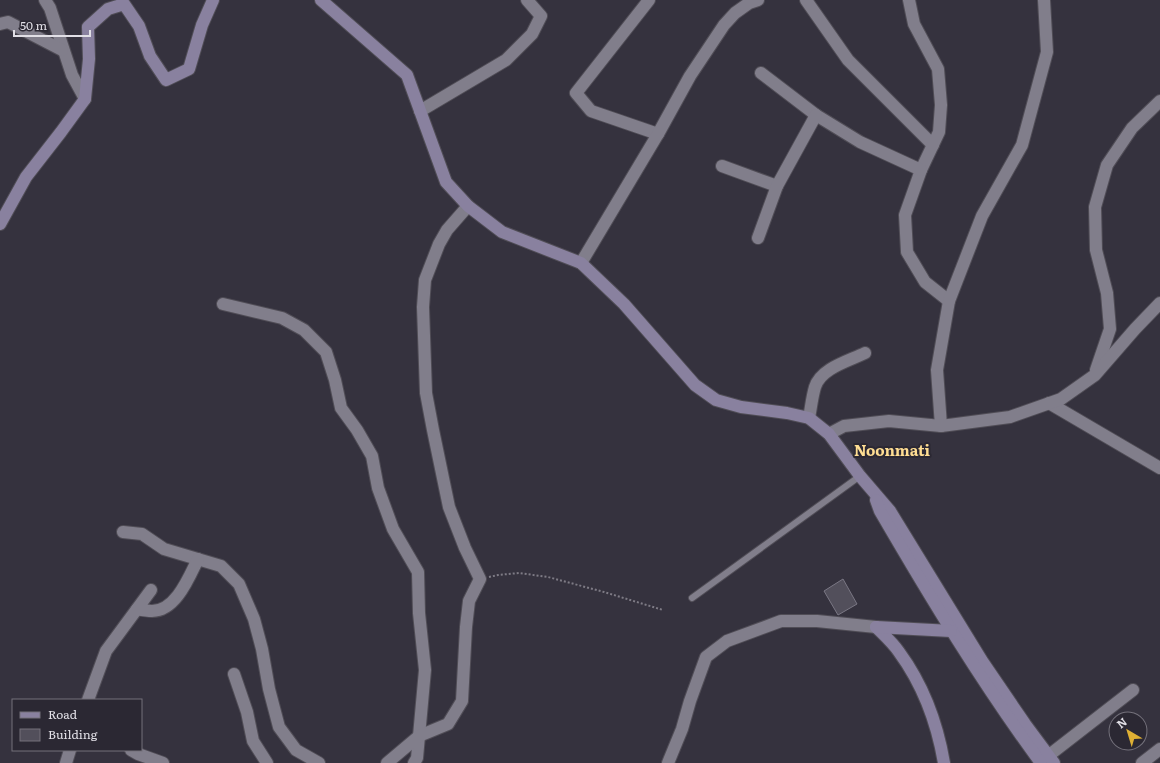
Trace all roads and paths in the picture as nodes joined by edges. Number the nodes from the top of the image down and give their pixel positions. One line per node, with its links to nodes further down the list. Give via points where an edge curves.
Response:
1 (45, 0): 11 (street, via 50,8)
2 (214, 0): 13 (street, via 202,25 189,69 166,80 150,56 139,26 124,4 108,9 88,28 89,59)
3 (321, 0): 15 (street, via 407,75)
4 (527, 0): 15 (street, via 541,16 532,34 506,60)
5 (649, 0): 17 (street, via 576,93 591,111)
6 (758, 0): 17 (street, via 735,13 724,25 690,76)
7 (806, 0): 18 (street, via 848,60)
8 (908, 0): 18 (street, via 914,24 938,69 941,105 939,132)
9 (1044, 0): 26 (street, via 1047,52 1022,145 982,216)
10 (0, 24): 11 (street, via 8,22)
11 (62, 50): 13 (street)
12 (761, 73): 16 (street)
13 (85, 99): 23 (street, via 26,177)
14 (1160, 101): 30 (street, via 1132,128 1107,165 1096,207 1096,250 1107,293 1110,329)
15 (420, 111): 22 (street, via 446,182)
16 (816, 115): 20 (street, via 860,142); 21 (street)
17 (658, 134): 25 (street)
18 (933, 145): 20 (street)
19 (722, 166): 21 (street)
20 (921, 170): 26 (street, via 905,215 907,252 925,282)
21 (777, 186): 24 (street)
22 (468, 206): 25 (street, via 502,232); 40 (street, via 447,230 439,244 425,280 423,307 426,393 433,430 450,507)
23 (0, 224)
24 (758, 238)
25 (581, 263): 32 (street, via 624,304 695,385 716,400 741,407)
26 (948, 301): 33 (street, via 938,370)
27 (1160, 303): 30 (street)
28 (223, 304): 51 (street, via 282,318 304,330 326,352 341,408 372,456 378,488 393,529 418,572 425,670)
29 (865, 353): 32 (street, via 826,372 818,380)
30 (1095, 375): 31 (street, via 1061,399)
31 (1049, 403): 33 (street, via 1010,417); 35 (street)
32 (809, 418): 34 (street)
33 (941, 426): 34 (street, via 889,421 844,426)
34 (829, 434): 36 (street)
35 (1160, 468)
36 (860, 476): 37 (street); 42 (lane)
37 (873, 492): 46 (street, via 880,511); 50 (street, via 890,511)
38 (123, 532): 39 (street, via 142,534 164,549)
39 (198, 559): 43 (street, via 186,584 169,606 154,611); 59 (street, via 222,566 239,584 254,619 268,689 279,727 296,750)
40 (480, 579): 44 (path, via 519,573 548,577); 51 (street, via 469,601 462,700 448,724)
41 (151, 590): 43 (street)
42 (692, 598)
43 (137, 609): 49 (street, via 106,651)
44 (663, 610)
45 (876, 627): 46 (street); 62 (street, via 817,621 781,621 727,641 706,657); 63 (street, via 899,652 920,685 932,712)
46 (951, 630): 50 (street)
47 (234, 674): 58 (street, via 247,712 253,741)
48 (1133, 690): 55 (street)
49 (88, 699)
50 (1013, 716): 55 (street)
51 (419, 736): 60 (street); 61 (street, via 417,758)
52 (1160, 749): 64 (street)
53 (70, 751): 56 (street)
54 (133, 751): 57 (street)
55 (1048, 761)
56 (66, 763)
57 (163, 763)
58 (267, 763)
59 (319, 763)
60 (387, 763)
61 (414, 763)
62 (668, 763)
63 (944, 763)
64 (1142, 763)

